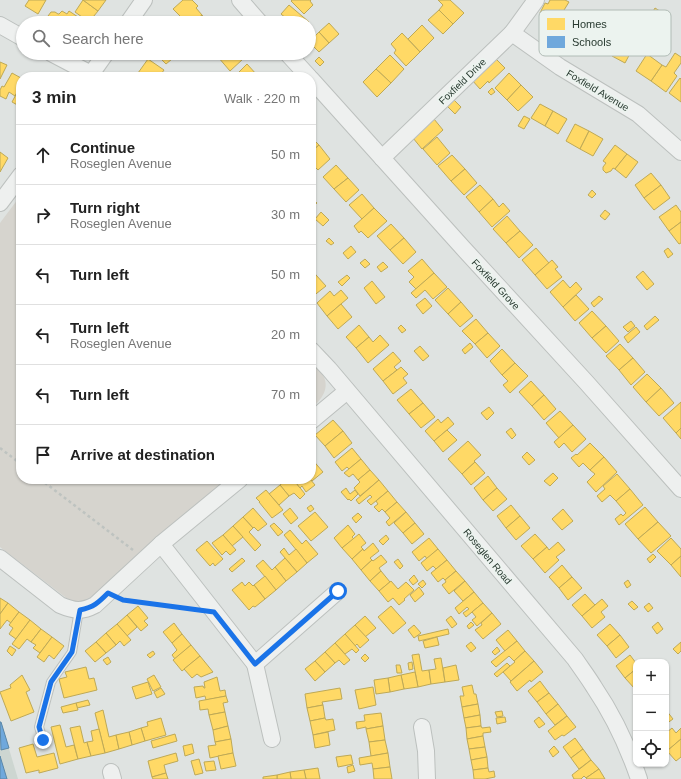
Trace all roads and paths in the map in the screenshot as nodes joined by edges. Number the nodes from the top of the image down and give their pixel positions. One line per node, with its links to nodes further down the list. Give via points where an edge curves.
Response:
1 (144, 0): 4 (street)
2 (536, 0): 7 (street, Foxfield Drive)
3 (244, 2): 5 (street)
4 (133, 16)
5 (255, 16)
6 (0, 26): 8 (street)
7 (512, 33): 9 (street, Foxfield Avenue); 19 (street, Foxfield Drive)
8 (16, 34)
9 (539, 52)
10 (544, 56): 18 (street, Foxfield Avenue, via 638,114)
11 (63, 60): 14 (street)
12 (101, 60): 15 (street)
13 (293, 60): 16 (street, Foxfield Grove)
14 (83, 72)
15 (93, 72)
16 (304, 72)
17 (316, 85): 19 (street, Foxfield Grove)
18 (681, 152)
19 (382, 158): 29 (street, Foxfield Grove)
20 (16, 182): 21 (street)
21 (0, 203)
22 (316, 355): 23 (street, Roseglen Road)
23 (347, 391): 24 (street); 42 (street, Roseglen Road, via 575,659 612,717)
24 (316, 417)
25 (0, 448): 26 (path)
26 (16, 460)
27 (47, 484): 32 (path)
28 (234, 484): 30 (street)
29 (681, 489)
30 (161, 544): 32 (street); 36 (street)
31 (0, 558): 35 (street, via 60,605)
32 (144, 559): 34 (street)
33 (338, 591): 37 (street)
34 (108, 593): 35 (street, via 95,605); 36 (path, via 123,600)
35 (80, 610): 40 (lane, via 72,652 49,689 39,727)
36 (214, 612): 37 (street)
37 (255, 664): 39 (street)
38 (422, 727): 41 (street)
39 (272, 739)
40 (43, 740)
41 (427, 779)
42 (639, 779)

